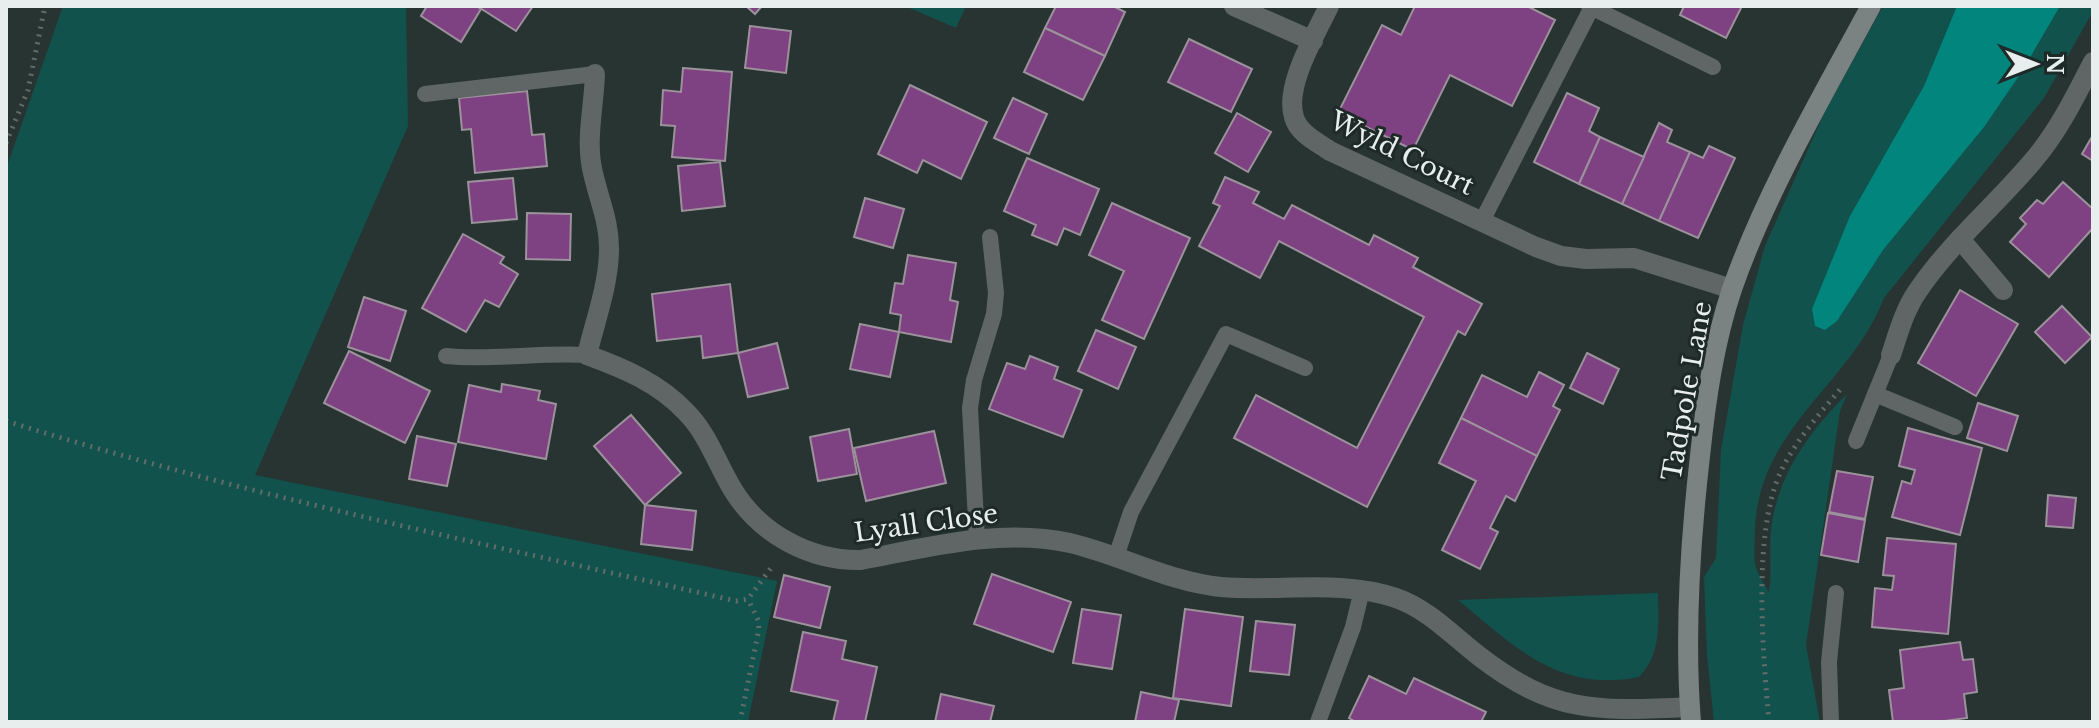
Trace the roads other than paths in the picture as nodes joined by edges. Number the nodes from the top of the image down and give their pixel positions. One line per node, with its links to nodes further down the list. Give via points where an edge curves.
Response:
1 (1234, 6): 5 (street)
2 (1329, 6): 5 (street, Wyld Court)
3 (1871, 6): 13 (street, Tadpole Lane, via 1763,216)
4 (1590, 7): 7 (lane, Wyld Court); 10 (lane, Wyld Court)
5 (1313, 41): 10 (street, Wyld Court, via 1294,83 1292,102 1294,119 1305,134 1330,151)
6 (2093, 62): 12 (street, via 2042,149)
7 (1713, 67)
8 (595, 74): 9 (lane); 15 (street, via 590,156 607,221 609,255)
9 (425, 94)
10 (1482, 221): 13 (street, Wyld Court, via 1561,256 1634,258)
11 (990, 237): 22 (lane, via 994,314 970,408)
12 (1960, 239): 14 (street); 16 (street, via 1916,292)
13 (1732, 289): 26 (street, Tadpole Lane, via 1718,332 1693,512)
14 (2003, 290)
15 (587, 355): 17 (lane, Lyall Close); 22 (street, Lyall Close, via 632,373 673,398 703,433 744,506 786,541 825,557 861,560)
16 (1891, 355): 19 (lane)
17 (446, 356)
18 (1305, 368): 23 (lane, via 1226,334 1131,512)
19 (1875, 394): 20 (lane); 21 (lane)
20 (1955, 427)
21 (1856, 441)
22 (977, 539): 23 (street, Lyall Close, via 1047,539)
23 (1116, 557): 24 (street, Lyall Close, via 1217,586)
24 (1362, 590): 26 (street, Lyall Close, via 1414,606 1502,673 1556,701); 27 (lane)
25 (1836, 593): 28 (lane, via 1829,662)
26 (1690, 715)
27 (1318, 722)
28 (1831, 722)

